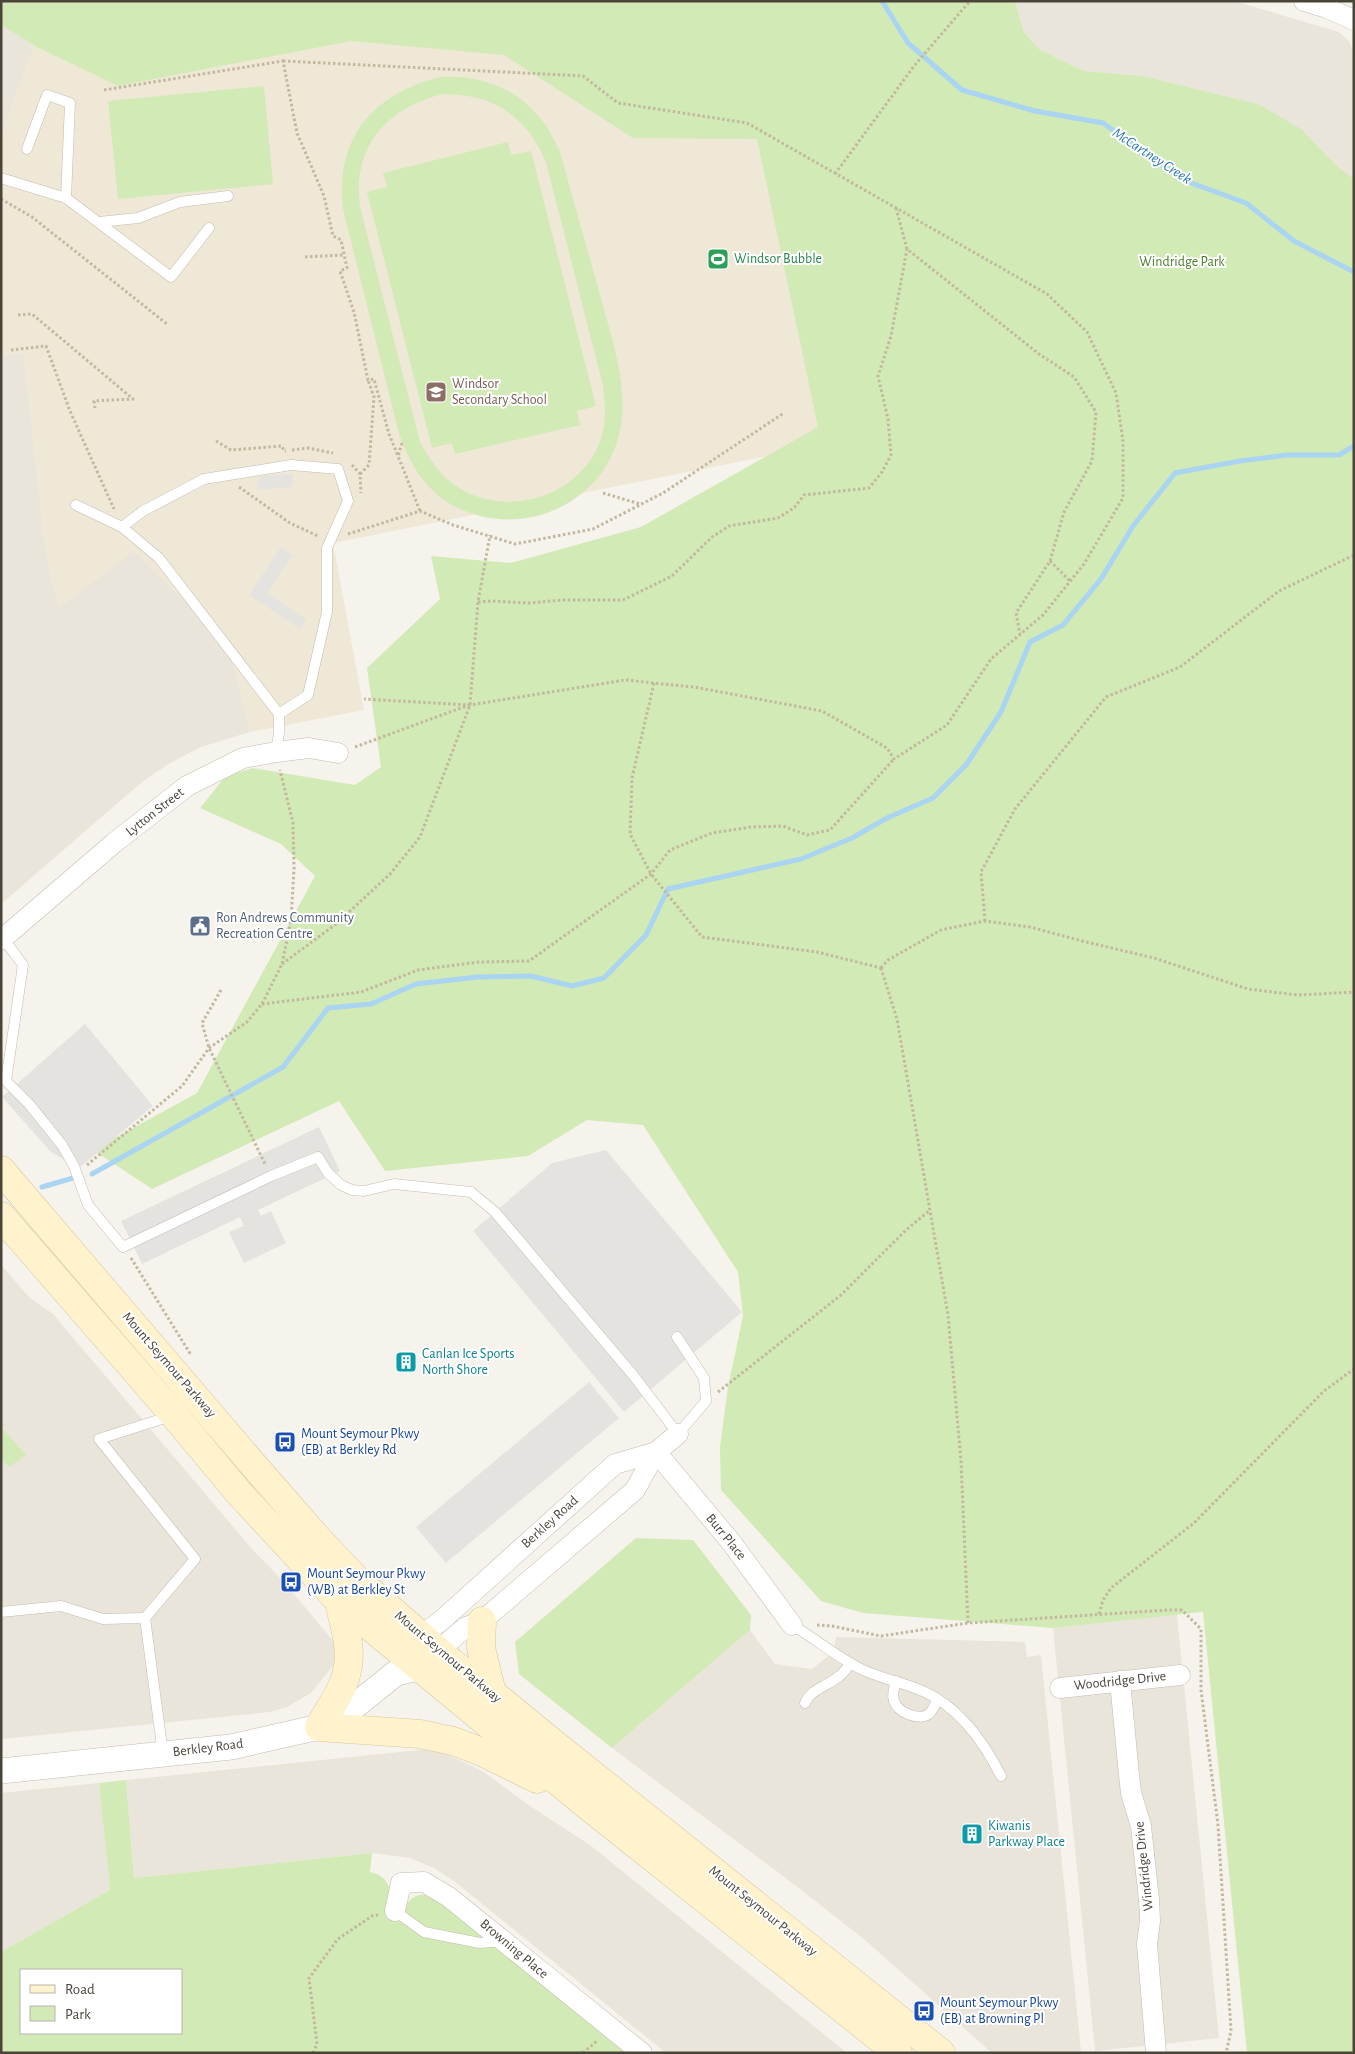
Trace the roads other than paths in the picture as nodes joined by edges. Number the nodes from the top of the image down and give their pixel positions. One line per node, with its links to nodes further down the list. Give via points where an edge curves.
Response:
1 (1304, 1): 2 (street)
2 (1328, 4): 3 (street)
3 (1354, 20)
4 (27, 149): 7 (lane, via 46,95 70,103)
5 (1, 178): 7 (lane)
6 (228, 196): 8 (lane, via 180,202 138,218)
7 (66, 198): 8 (lane)
8 (99, 222): 9 (lane, via 172,277)
9 (208, 228)
10 (76, 505): 11 (lane)
11 (122, 526): 12 (lane, via 159,558); 12 (lane, via 204,478 291,466 338,469 348,501 327,548 327,612 308,695)
12 (279, 714): 13 (lane)
13 (276, 752): 14 (street, Lytton Street, via 309,748); 15 (street, Lytton Street, via 243,758 187,786)
14 (338, 753)
15 (2, 939): 20 (lane, via 23,965 6,1081 62,1145 88,1205 123,1247 318,1157 340,1185 352,1190 364,1191 394,1184 471,1192 494,1212 633,1375)
16 (1, 1170): 27 (main road, Mount Seymour Parkway, via 357,1580)
17 (1, 1216): 19 (main road, Mount Seymour Parkway)
18 (677, 1337): 20 (lane, via 704,1378 706,1401)
19 (174, 1415): 22 (main road, Mount Seymour Parkway, via 239,1493); 24 (lane, via 99,1439 194,1559)
20 (678, 1434): 21 (street, Berkley Road)
21 (656, 1452): 25 (street, Berkley Road, via 635,1490); 26 (street, Burr Place, via 730,1542); 27 (street, Berkley Road, via 615,1464 442,1620)
22 (339, 1601): 27 (main road, Mount Seymour Parkway); 36 (main road, via 349,1653 348,1670)
23 (1, 1612): 24 (lane, via 61,1606 102,1619)
24 (145, 1618): 37 (lane)
25 (482, 1620): 27 (street, Berkley Road); 33 (main road, via 481,1648)
26 (792, 1625): 28 (lane)
27 (415, 1656): 33 (main road, Mount Seymour Parkway, via 457,1668); 36 (street, Berkley Road, via 341,1717); 40 (main road, Mount Seymour Parkway)
28 (850, 1663): 30 (lane); 35 (lane, via 838,1679 814,1692)
29 (1180, 1675): 31 (street, Woodridge Drive)
30 (896, 1681): 34 (lane); 34 (lane, via 894,1702 914,1716 925,1716 931,1712)
31 (1120, 1681): 32 (street, Woodridge Drive); 46 (street, Windridge Drive, via 1131,1793 1141,1826 1149,1900 1147,1944)
32 (1060, 1688)
33 (492, 1693): 45 (main road, Mount Seymour Parkway)
34 (937, 1700): 39 (lane, via 974,1732)
35 (804, 1703)
36 (319, 1727): 37 (street, Berkley Road, via 231,1747); 40 (main road, via 412,1733 453,1741 491,1756)
37 (163, 1754): 38 (street, Berkley Road)
38 (1, 1771)
39 (1001, 1776)
40 (583, 1802): 44 (main road, Mount Seymour Parkway)
41 (395, 1911): 42 (lane, via 424,1932 480,1943); 42 (street, Browning Place, via 401,1883 424,1882 449,1897)
42 (504, 1941): 43 (street, Browning Place)
43 (642, 2053)
44 (898, 2053)
45 (942, 2053)
46 (1156, 2053)

